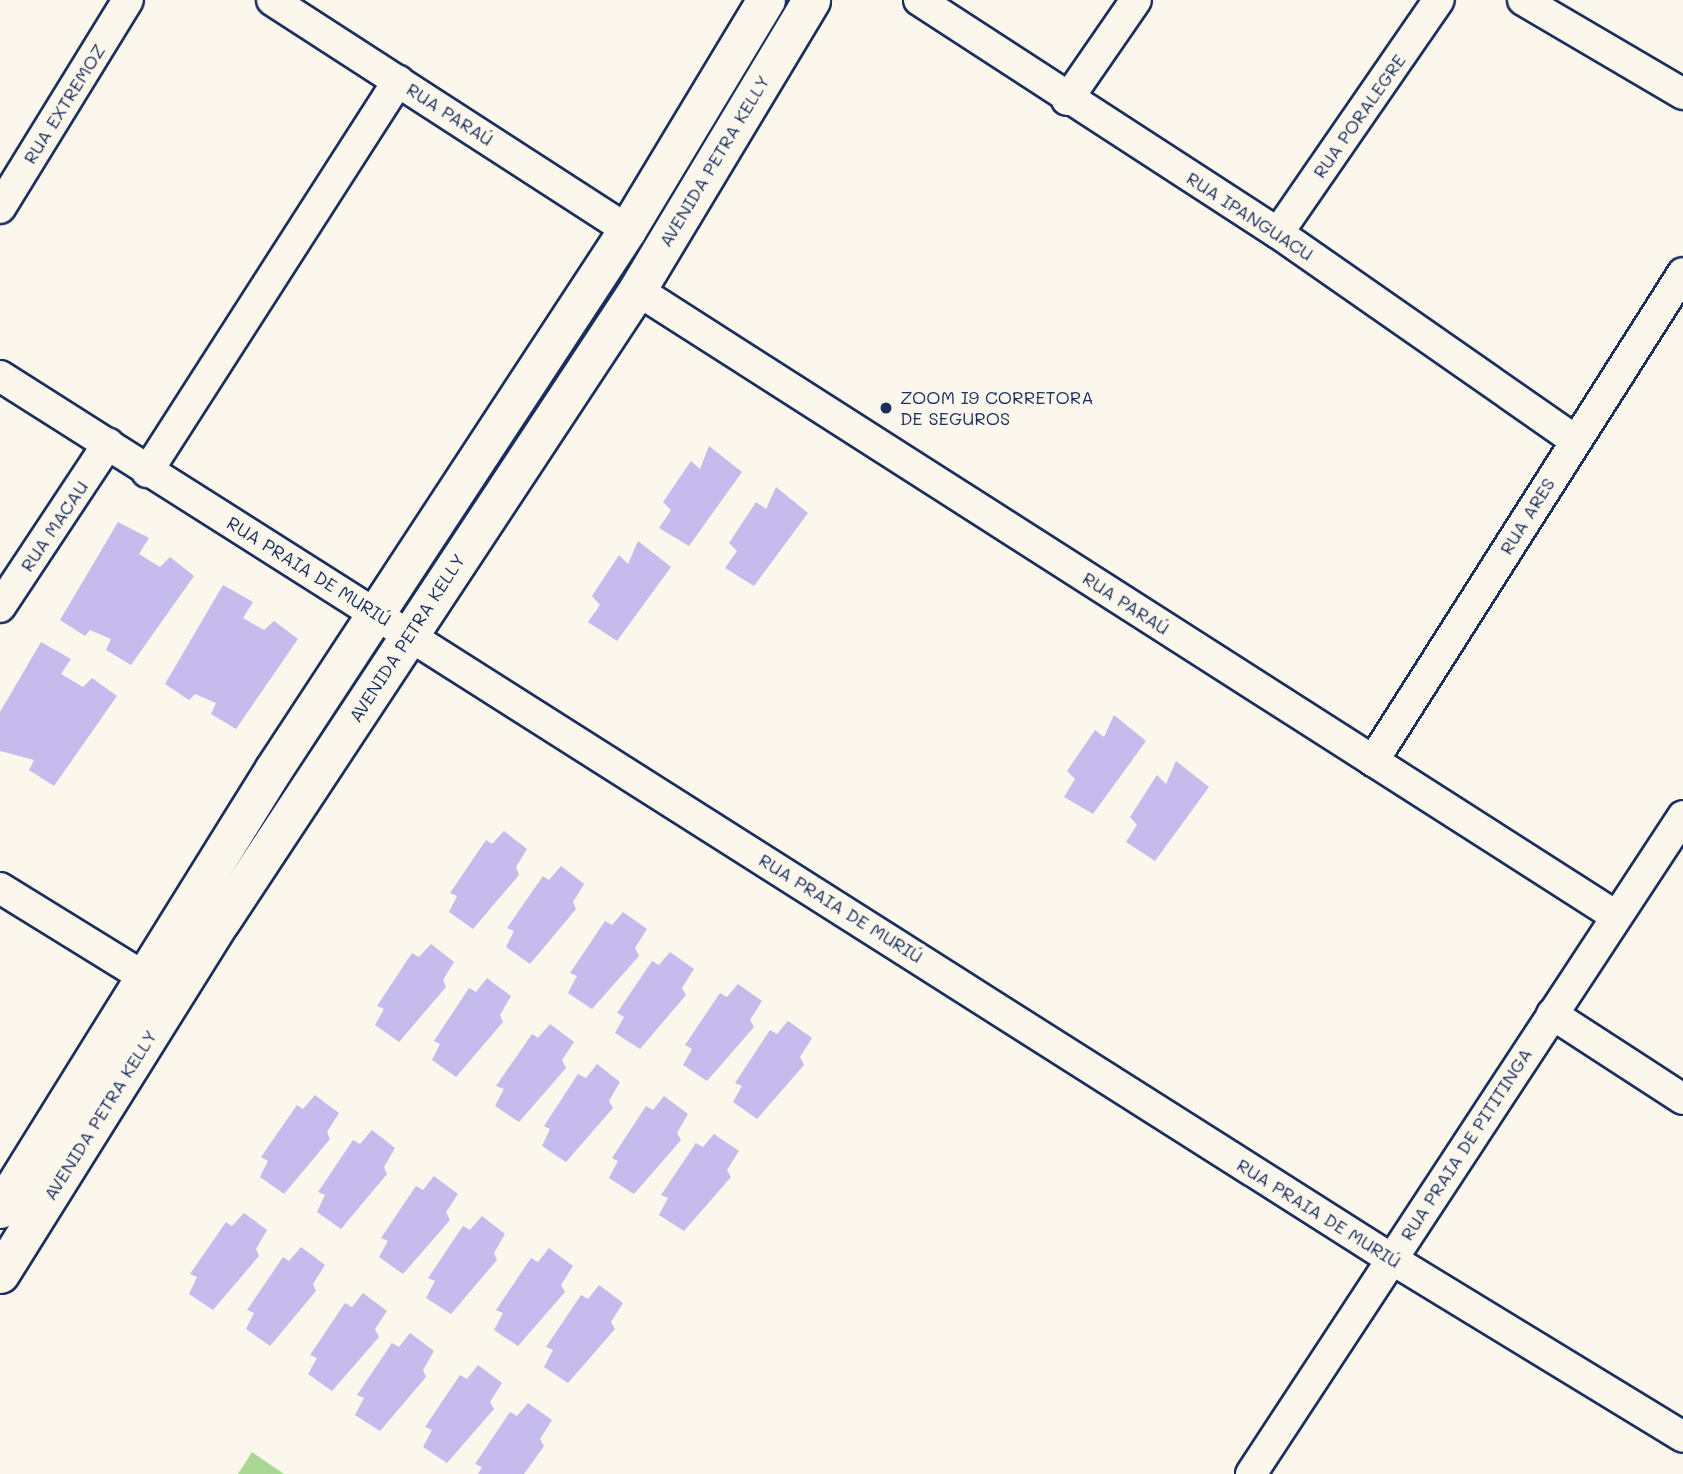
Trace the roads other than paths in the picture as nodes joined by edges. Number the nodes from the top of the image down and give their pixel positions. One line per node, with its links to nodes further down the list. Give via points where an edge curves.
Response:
1 (128, 0): 12 (street, RUA EXTREMOZ)
2 (272, 0): 9 (street, RUA PARAÚ)
3 (766, 0): 13 (street, AVENIDA PETRA KELLY)
4 (811, 0): 16 (street, AVENIDA PETRA KELLY)
5 (919, 0): 11 (street, RUA IPANGUACU)
6 (1136, 0): 11 (street)
7 (1439, 0): 14 (street, RUA PORALEGRE)
8 (1523, 0): 10 (street)
9 (398, 80): 13 (street, RUA PARAÚ); 20 (street)
10 (1683, 94)
11 (1067, 100): 14 (street, RUA IPANGUACU)
12 (0, 208)
13 (627, 230): 22 (street, AVENIDA PETRA KELLY)
14 (1278, 233): 18 (street, RUA IPANGUACU)
15 (1683, 273): 18 (street, RUA ARES)
16 (636, 290): 23 (street, AVENIDA PETRA KELLY); 24 (street, RUA PARAÚ)
17 (0, 376): 19 (street, RUA PRAIA DE MURIÚ)
18 (1575, 440): 24 (street, RUA ARES)
19 (108, 444): 20 (street, RUA PRAIA DE MURIÚ); 21 (street, RUA MACAU)
20 (147, 472): 22 (street, RUA PRAIA DE MURIÚ)
21 (0, 607)
22 (375, 611): 23 (street, RUA PRAIA DE MURIÚ); 28 (street, AVENIDA PETRA KELLY)
23 (409, 633): 32 (street, AVENIDA PETRA KELLY); 33 (street, RUA PRAIA DE MURIÚ)
24 (1374, 761): 27 (street, RUA PARAÚ)
25 (1683, 816): 27 (street, RUA PRAIA DE PITITINGA)
26 (0, 888): 28 (street)
27 (1616, 916): 29 (street, RUA PRAIA DE PITITINGA)
28 (144, 977): 31 (street, AVENIDA PETRA KELLY)
29 (1552, 1014): 30 (street); 33 (street, RUA PRAIA DE PITITINGA)
30 (1683, 1100)
31 (0, 1209)
32 (10, 1236): 34 (street, AVENIDA PETRA KELLY)
33 (1390, 1258): 35 (street, RUA PRAIA DE MURIÚ); 36 (street, RUA PRAIA DE PITITINGA)
34 (0, 1275)
35 (1683, 1437)
36 (1251, 1474)

